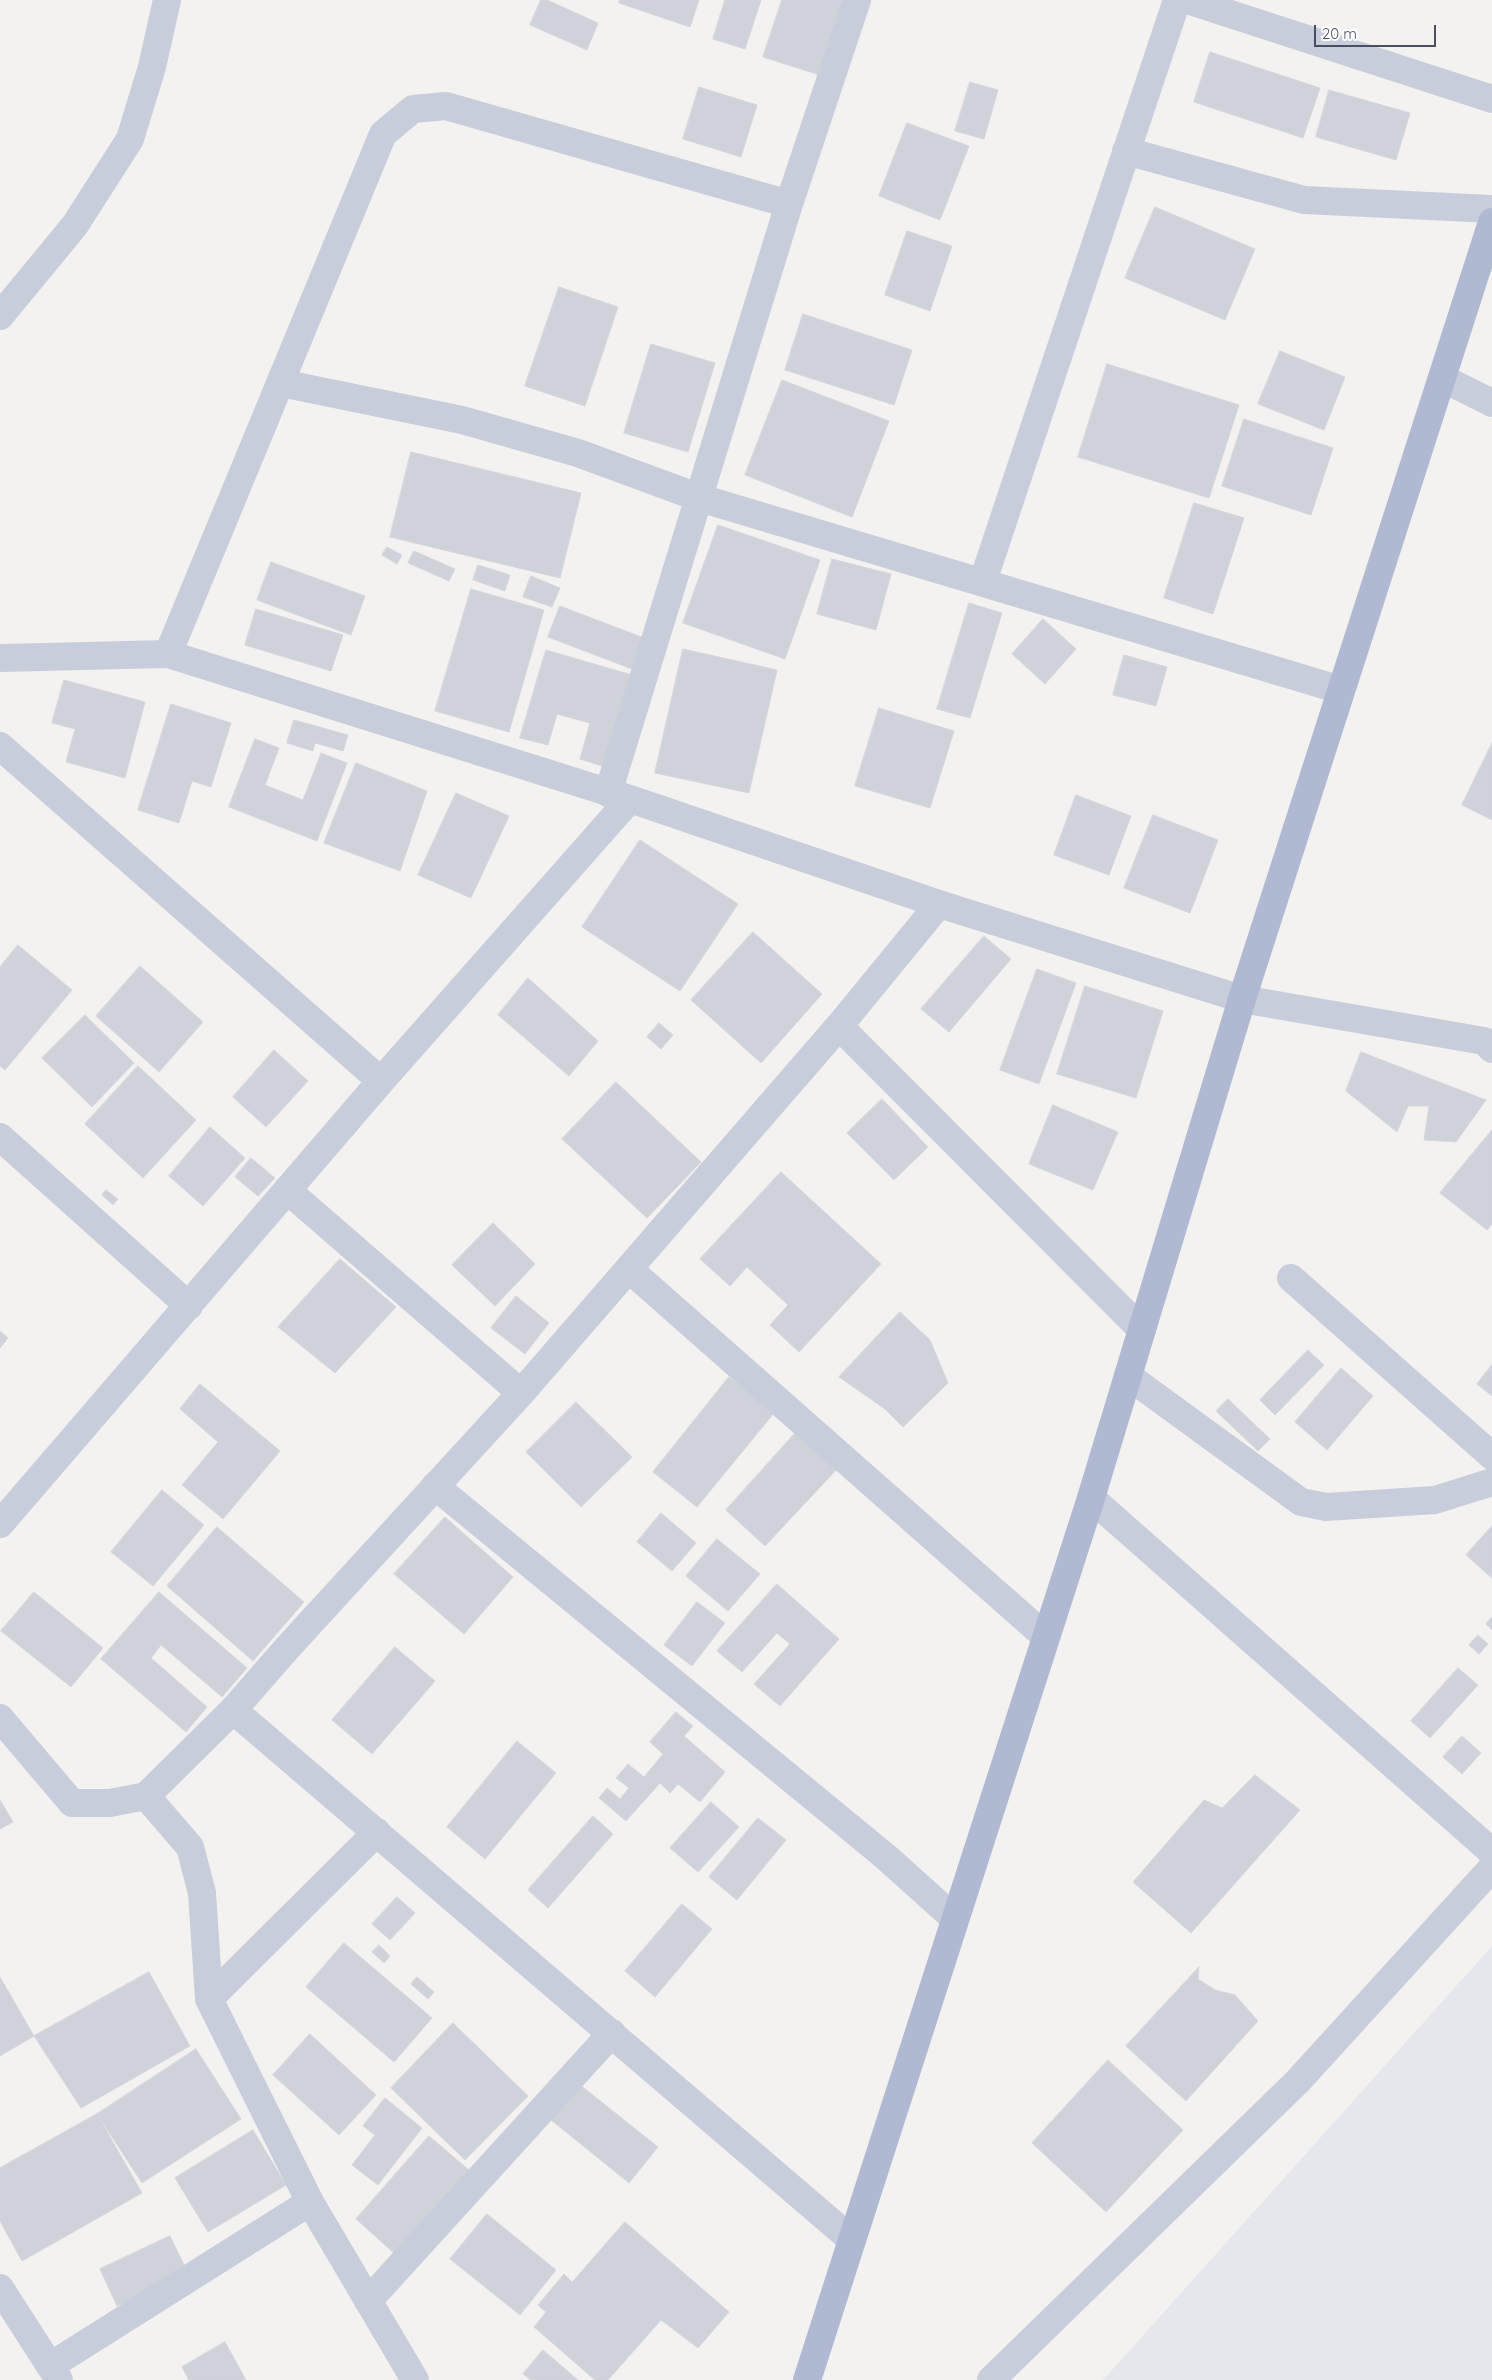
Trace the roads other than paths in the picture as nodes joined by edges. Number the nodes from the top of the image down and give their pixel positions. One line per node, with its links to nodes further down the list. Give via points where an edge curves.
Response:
1 (167, 0): 10 (street, via 152,68 130,140 75,225)
2 (857, 0): 7 (street)
3 (1177, 0): 6 (street)
4 (1186, 0): 5 (street)
5 (1492, 99)
6 (1126, 150): 8 (street, via 1304,200); 15 (street)
7 (790, 204): 12 (street, via 446,106 413,109 383,134); 14 (street)
8 (1492, 209)
9 (1492, 222): 11 (main road)
10 (0, 316)
11 (1442, 378): 13 (street); 18 (main road)
12 (281, 383): 14 (street, via 462,420 578,453); 16 (street)
13 (1492, 404)
14 (700, 498): 15 (street); 20 (street)
15 (983, 581): 18 (street)
16 (168, 654): 17 (street); 20 (street)
17 (0, 658)
18 (1341, 690): 22 (main road)
19 (0, 746): 25 (street)
20 (619, 796): 21 (street); 25 (street)
21 (939, 904): 22 (street); 23 (street)
22 (1242, 999): 24 (street); 31 (main road)
23 (839, 1026): 28 (street); 31 (street)
24 (1489, 1040)
25 (381, 1081): 27 (street)
26 (0, 1137): 30 (street)
27 (287, 1190): 30 (street); 33 (street)
28 (630, 1270): 33 (street); 39 (street)
29 (1291, 1278): 34 (street)
30 (188, 1306): 38 (street)
31 (1142, 1330): 32 (main road)
32 (1128, 1376): 35 (street, via 1300,1502 1326,1507 1435,1500); 37 (main road)
33 (521, 1393): 36 (street)
34 (1492, 1456)
35 (1492, 1482)
36 (435, 1486): 40 (street); 46 (street, via 878,1851)
37 (1091, 1498): 39 (main road); 44 (street)
38 (0, 1524)
39 (1046, 1637): 46 (main road)
40 (233, 1710): 42 (street); 43 (street)
41 (0, 1718): 42 (street, via 72,1803 110,1803)
42 (146, 1796): 47 (street, via 190,1847 202,1893)
43 (377, 1832): 47 (street); 48 (street)
44 (1492, 1852)
45 (1492, 1868): 56 (street, via 1298,2081)
46 (955, 1919): 50 (main road)
47 (209, 1999): 49 (street)
48 (612, 2033): 50 (street); 52 (street)
49 (310, 2202): 52 (street); 53 (street)
50 (852, 2240): 55 (main road)
51 (0, 2288): 53 (street)
52 (368, 2301): 54 (street)
53 (55, 2373)
54 (415, 2380)
55 (807, 2380)
56 (991, 2380)

